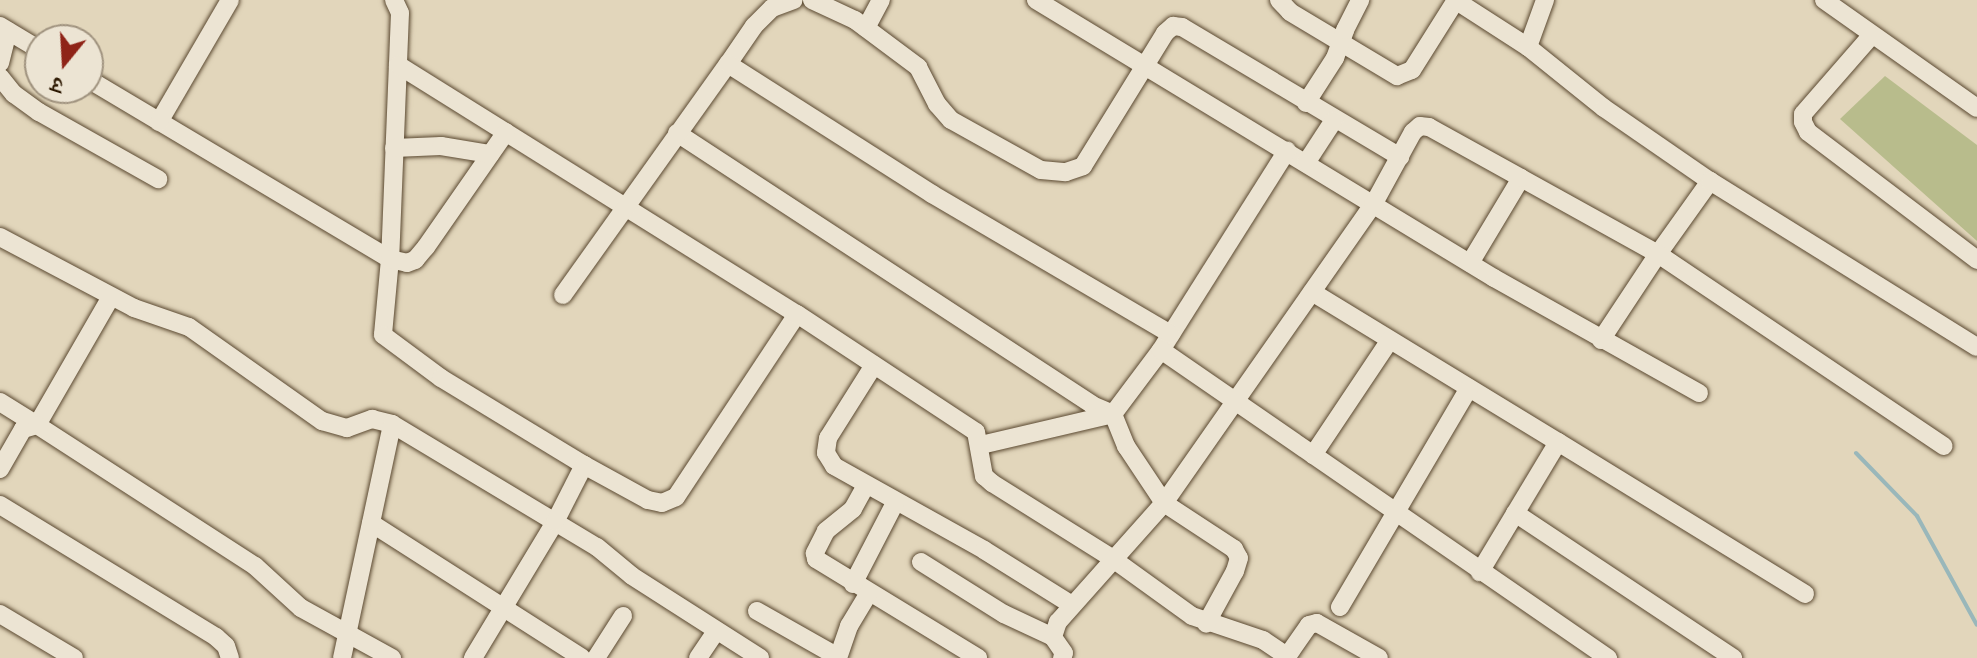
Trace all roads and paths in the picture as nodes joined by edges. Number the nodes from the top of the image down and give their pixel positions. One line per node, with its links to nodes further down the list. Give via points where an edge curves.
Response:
1 (230, 0): 27 (street)
2 (394, 0): 20 (street, via 400,13)
3 (794, 0): 19 (street, via 772,8)
4 (812, 0): 13 (street)
5 (881, 0): 13 (street)
6 (1036, 0): 21 (street)
7 (1279, 0): 16 (street)
8 (1360, 0): 16 (street)
9 (1456, 0): 16 (street, via 1405,75 1389,72); 17 (street)
10 (1545, 0): 17 (street)
11 (1824, 0): 14 (street)
12 (4, 28): 15 (street); 18 (street)
13 (866, 28): 21 (street, via 918,67 951,120 1041,170 1066,172 1083,166)
14 (1871, 36): 25 (street); 43 (street, via 1803,114 1803,122 1808,132)
15 (24, 40)
16 (1341, 43): 24 (street)
17 (1528, 47): 37 (street, via 1604,108)
18 (0, 63)
19 (728, 64): 29 (street); 51 (street)
20 (398, 65): 28 (street); 30 (street)
21 (1145, 67): 24 (street, via 1165,33 1182,27); 31 (street)
22 (0, 77): 36 (street, via 39,112)
23 (104, 89): 27 (street)
24 (1306, 103): 26 (street)
25 (1977, 108)
26 (1334, 120): 33 (street); 34 (street)
27 (159, 122): 42 (street)
28 (506, 132): 32 (street); 39 (street)
29 (677, 133): 39 (street); 58 (street)
30 (394, 148): 32 (street, via 441,146); 42 (street)
31 (1287, 151): 34 (street); 51 (street)
32 (490, 154): 42 (street, via 415,260)
33 (1400, 157): 35 (street, via 1413,132 1429,127); 38 (street)
34 (1306, 163): 38 (street)
35 (1521, 178): 41 (street); 44 (street)
36 (158, 179)
37 (1710, 181): 41 (street); 52 (street)
38 (1373, 205): 44 (street); 45 (street)
39 (625, 206): 46 (street); 48 (street)
40 (0, 237): 47 (street)
41 (1658, 254): 50 (street); 63 (street)
42 (390, 259): 65 (street, via 383,335 441,378)
43 (1977, 260)
44 (1470, 263): 50 (street)
45 (1312, 292): 49 (street); 57 (street)
46 (563, 295)
47 (111, 297): 59 (street, via 189,327 322,421 347,428 372,419); 60 (street)
48 (797, 314): 53 (street); 65 (street, via 676,497 662,503 648,500)
49 (1390, 340): 54 (street); 64 (street)
50 (1601, 340): 55 (street)
51 (1166, 342): 57 (street); 58 (street)
52 (1977, 347)
53 (874, 365): 62 (street, via 976,432); 67 (street, via 828,438 826,453 834,466)
54 (1469, 388): 61 (street); 71 (street)
55 (1699, 393)
56 (0, 402): 60 (street)
57 (1235, 402): 64 (street); 69 (street)
58 (1113, 414): 62 (street); 69 (street, via 1126,446)
59 (392, 424): 73 (street); 74 (street)
60 (37, 425): 66 (street, via 23,429); 88 (street, via 255,566 301,608)
61 (1558, 442): 72 (street); 79 (street)
62 (981, 445): 75 (street, via 984,476 992,483)
63 (1944, 446)
64 (1313, 455): 71 (street)
65 (584, 465): 73 (street)
66 (0, 469)
67 (865, 487): 68 (street); 78 (street, via 853,509 826,531 815,553 820,563)
68 (895, 503): 78 (street); 80 (street)
69 (1164, 503): 75 (street); 86 (street, via 1234,549 1239,558)
70 (0, 505): 93 (street, via 216,637)
71 (1397, 509): 77 (street); 82 (street)
72 (1515, 513): 77 (street); 104 (street)
73 (555, 522): 81 (street); 87 (street)
74 (371, 523): 81 (street); 88 (street)
75 (1113, 559): 80 (street); 86 (street)
76 (921, 562): 89 (street)
77 (1480, 572): 103 (street)
78 (861, 588): 90 (street); 101 (street)
79 (1805, 594)
80 (1072, 605): 89 (street, via 1058,622)
81 (505, 607): 96 (street); 97 (street)
82 (1340, 607)
83 (757, 611): 101 (street)
84 (0, 614): 92 (street)
85 (623, 616): 98 (street)
86 (1206, 624): 91 (street, via 1263,640)
87 (716, 631): 99 (street); 100 (street)
88 (348, 633): 94 (street); 95 (street)
89 (1064, 652)
90 (972, 656)
91 (1286, 657): 102 (street, via 1309,625 1317,623)
92 (74, 658)
93 (230, 658)
94 (342, 658)
95 (392, 658)
96 (473, 658)
97 (582, 658)
98 (596, 658)
99 (698, 658)
100 (760, 658)
101 (838, 658)
102 (1379, 658)
103 (1608, 658)
104 (1733, 658)

